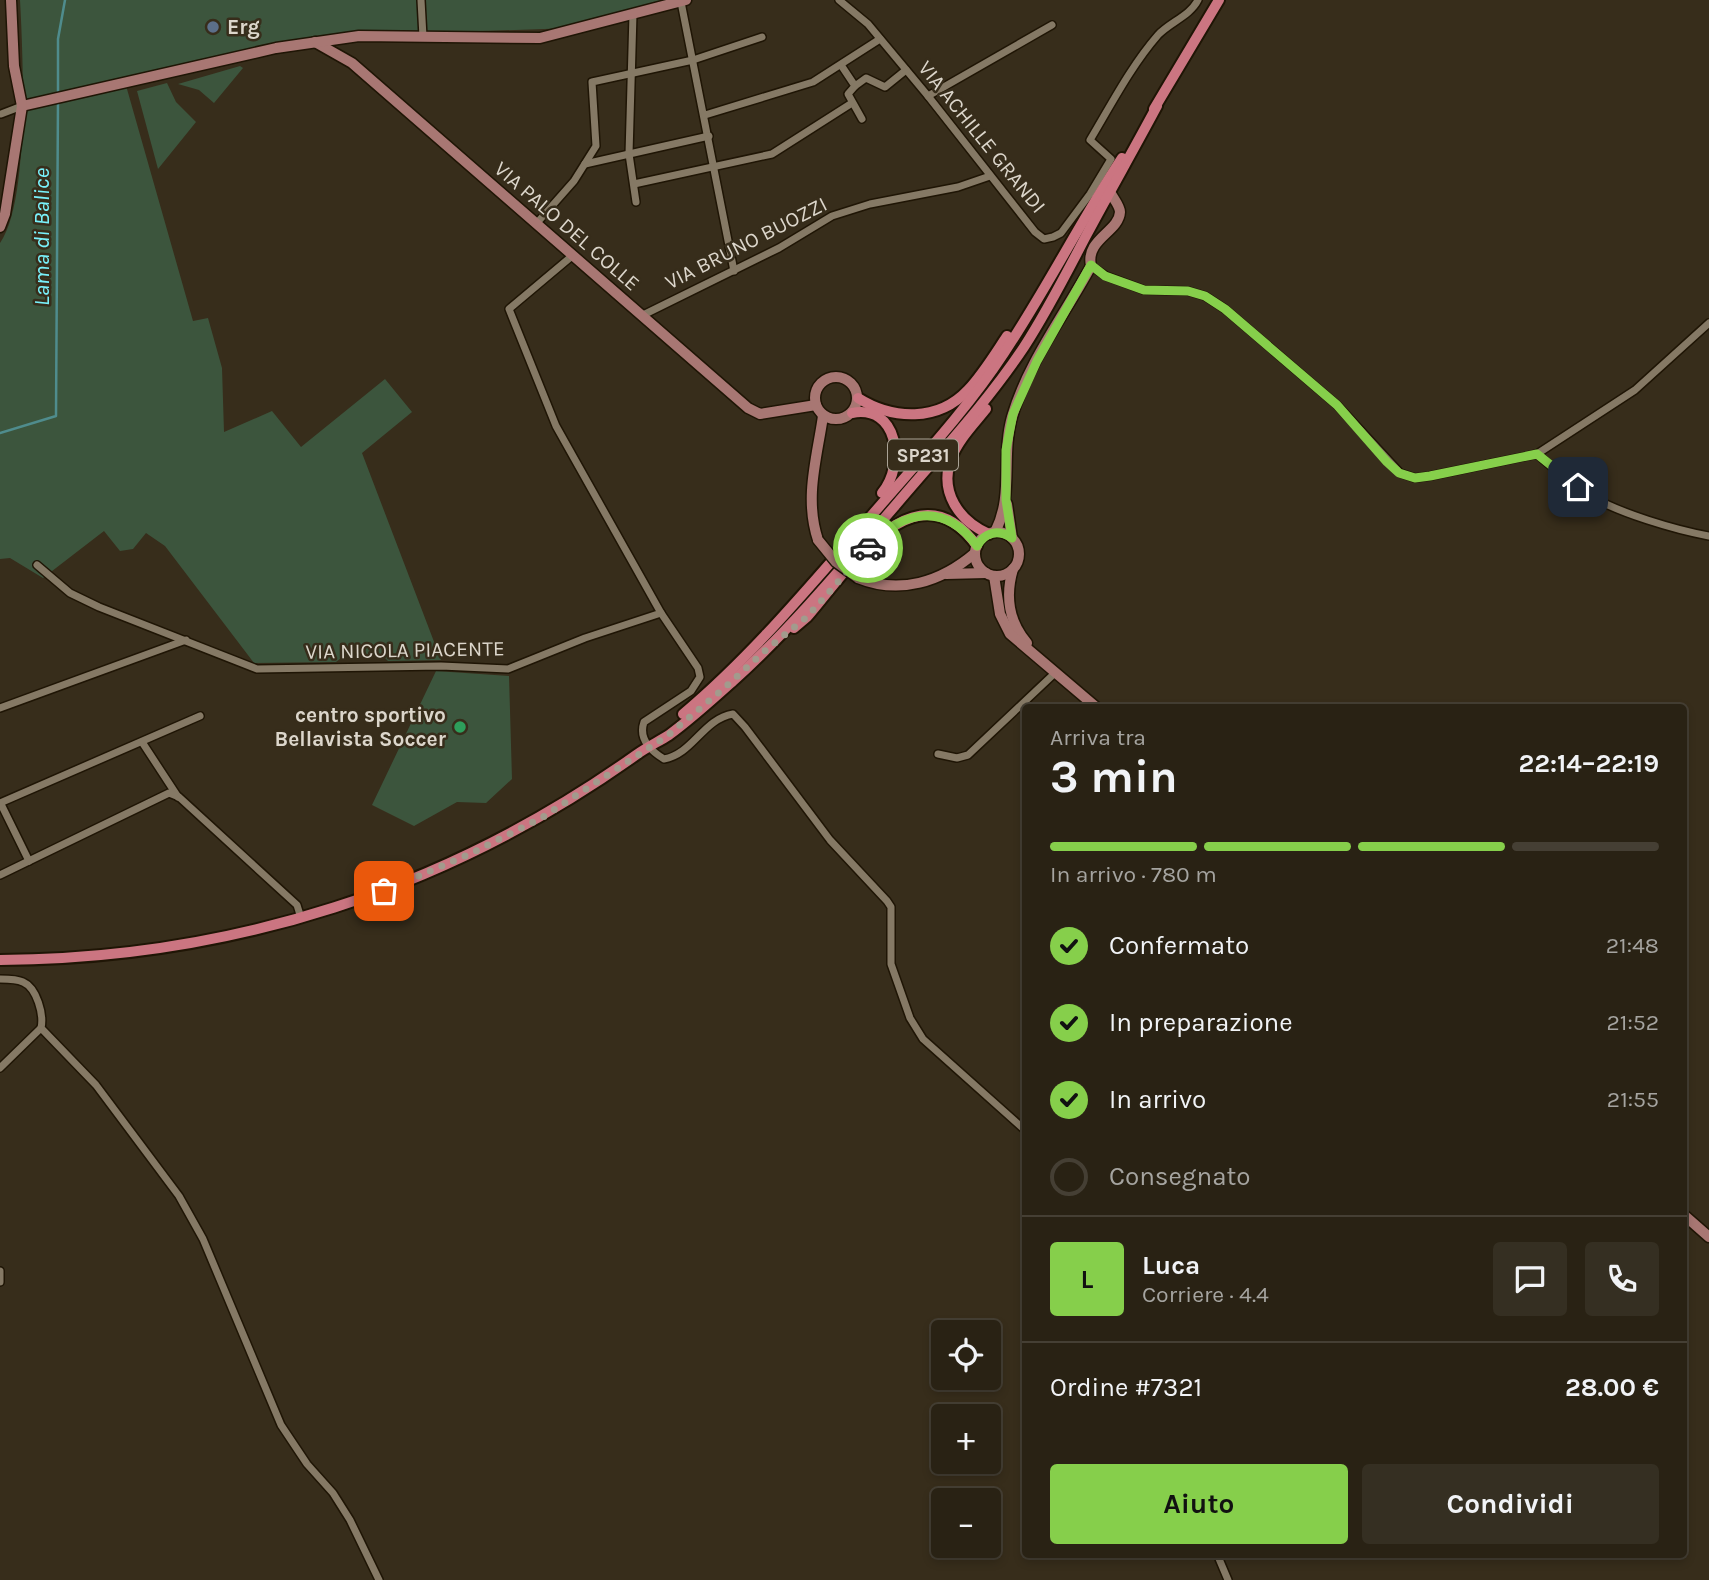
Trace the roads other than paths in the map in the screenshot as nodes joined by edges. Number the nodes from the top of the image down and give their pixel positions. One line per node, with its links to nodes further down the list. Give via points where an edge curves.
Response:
1 (11, 0): 22 (street, via 14,66)
2 (421, 0): 9 (street)
3 (839, 0): 12 (street, VIA ACHILLE GRANDI)
4 (1198, 0): 34 (street, VIA ACHILLE GRANDI, via 1156,37 1090,140 1111,159)
5 (1219, 0): 23 (main road, SP231)
6 (684, 1): 7 (street); 14 (street)
7 (633, 14): 9 (street, via 540,38); 18 (street)
8 (1052, 24): 20 (street)
9 (423, 37): 11 (street)
10 (762, 37): 14 (street)
11 (347, 38): 13 (street); 15 (street, via 341,54)
12 (880, 39): 16 (street); 17 (street, VIA ACHILLE GRANDI)
13 (314, 42): 15 (street, VIA PALO DEL COLLE); 22 (street)
14 (693, 60): 18 (street); 25 (street)
15 (352, 63): 37 (street, VIA PALO DEL COLLE)
16 (841, 65): 19 (street); 25 (street, via 813,82)
17 (906, 70): 19 (street, via 885,88 866,78); 20 (street, VIA ACHILLE GRANDI)
18 (631, 74): 28 (street); 29 (street, via 592,82 596,146)
19 (855, 86): 21 (street, via 848,94)
20 (928, 96): 31 (street, VIA ACHILLE GRANDI)
21 (852, 103): 26 (street); 30 (street, via 772,154)
22 (22, 106): 24 (street); 38 (street)
23 (1157, 106): 33 (main road, SP231); 36 (main road, SP231)
24 (1, 114)
25 (705, 115): 27 (street)
26 (862, 119)
27 (709, 136): 28 (street); 30 (street)
28 (629, 154): 29 (street); 32 (street)
29 (585, 164): 37 (street)
30 (716, 168): 32 (street); 43 (street)
31 (990, 176): 34 (street, VIA ACHILLE GRANDI, via 1044,239 1061,233); 43 (street, VIA BRUNO BUOZZI, via 832,216)
32 (634, 184): 35 (street)
33 (1110, 192): 39 (main road, SP231); 42 (street, via 1120,212 1097,242)
34 (1090, 194): 36 (street)
35 (636, 202)
36 (1089, 211): 41 (main road, SP231)
37 (536, 224): 40 (street, VIA PALO DEL COLLE)
38 (0, 227)
39 (1080, 248): 52 (main road, via 1038,334 950,460 948,488 959,513); 63 (main road, SP231, via 1037,326 992,391)
40 (572, 256): 44 (street, VIA PALO DEL COLLE); 60 (street, via 509,309 556,426)
41 (1057, 265): 46 (main road, via 970,388 953,402 935,411 902,414 878,409); 61 (main road, SP231, via 1004,354 972,397)
42 (1091, 265): 50 (street, via 1105,276 1144,290 1188,291 1225,309 1337,405 1399,473 1430,476); 51 (street, via 1013,414 1006,450)
43 (734, 271): 44 (street, VIA BRUNO BUOZZI)
44 (641, 316): 47 (street, VIA PALO DEL COLLE, via 760,414)
45 (1709, 323): 50 (street, via 1635,390)
46 (858, 398): 47 (street, via 853,384 841,377 826,379 816,389); 48 (street)
47 (815, 401): 49 (street)
48 (852, 413): 49 (street); 61 (main road, via 875,415 890,431 896,445 892,479)
49 (828, 418): 58 (street, bridge, via 817,451 811,494 818,540 836,562 858,578 884,586 898,587)
50 (1537, 454): 53 (street, via 1591,496)
51 (1006, 500): 52 (street); 54 (street)
52 (992, 533): 54 (street); 55 (street)
53 (1709, 537)
54 (1012, 538): 57 (street, via 1019,557)
55 (976, 550): 58 (street); 59 (street, via 978,565); 63 (main road, via 960,527 942,517 917,516 896,523 807,617)
56 (37, 565): 62 (street, VIA NICOLA PIACENTE, via 70,593)
57 (1013, 569): 59 (street, via 1004,575); 64 (street, via 1011,615)
58 (945, 574): 59 (street)
59 (990, 574): 64 (street, via 1004,625)
60 (661, 613): 62 (street, VIA NICOLA PIACENTE, via 508,669 257,669); 72 (street, via 700,677 691,691 644,722)
61 (783, 616): 72 (main road, SP231)
62 (187, 640): 69 (street)
63 (767, 649): 72 (main road, SP231, via 667,736)
64 (1030, 650): 65 (street)
65 (1056, 672): 66 (street); 68 (street)
66 (1022, 704)
67 (1022, 704): 73 (street, via 968,755)
68 (1093, 704)
69 (0, 708)
70 (200, 716): 71 (street)
71 (142, 742): 74 (street); 75 (street)
72 (648, 747): 78 (main road, SP231, via 568,802 472,853 396,887); 83 (street, via 664,759 677,757 719,716 733,714 830,840 891,907 891,964 910,1018 923,1039)
73 (938, 754)
74 (178, 797): 76 (street, via 169,793); 78 (street, via 297,905)
75 (0, 804): 76 (street)
76 (29, 861): 77 (street)
77 (0, 875)
78 (302, 918): 79 (main road, SP231, via 156,950)
79 (0, 960)
80 (0, 979): 81 (street, via 22,981 32,988 43,1020)
81 (41, 1028): 82 (street); 89 (street, via 96,1086 179,1196 203,1239 281,1425 333,1493)
82 (0, 1068)
83 (1022, 1127)
84 (1687, 1218): 85 (street)
85 (1709, 1237)
86 (0, 1271): 87 (street)
87 (0, 1282)
88 (1219, 1558): 90 (street)
89 (379, 1580)
90 (1228, 1580)

